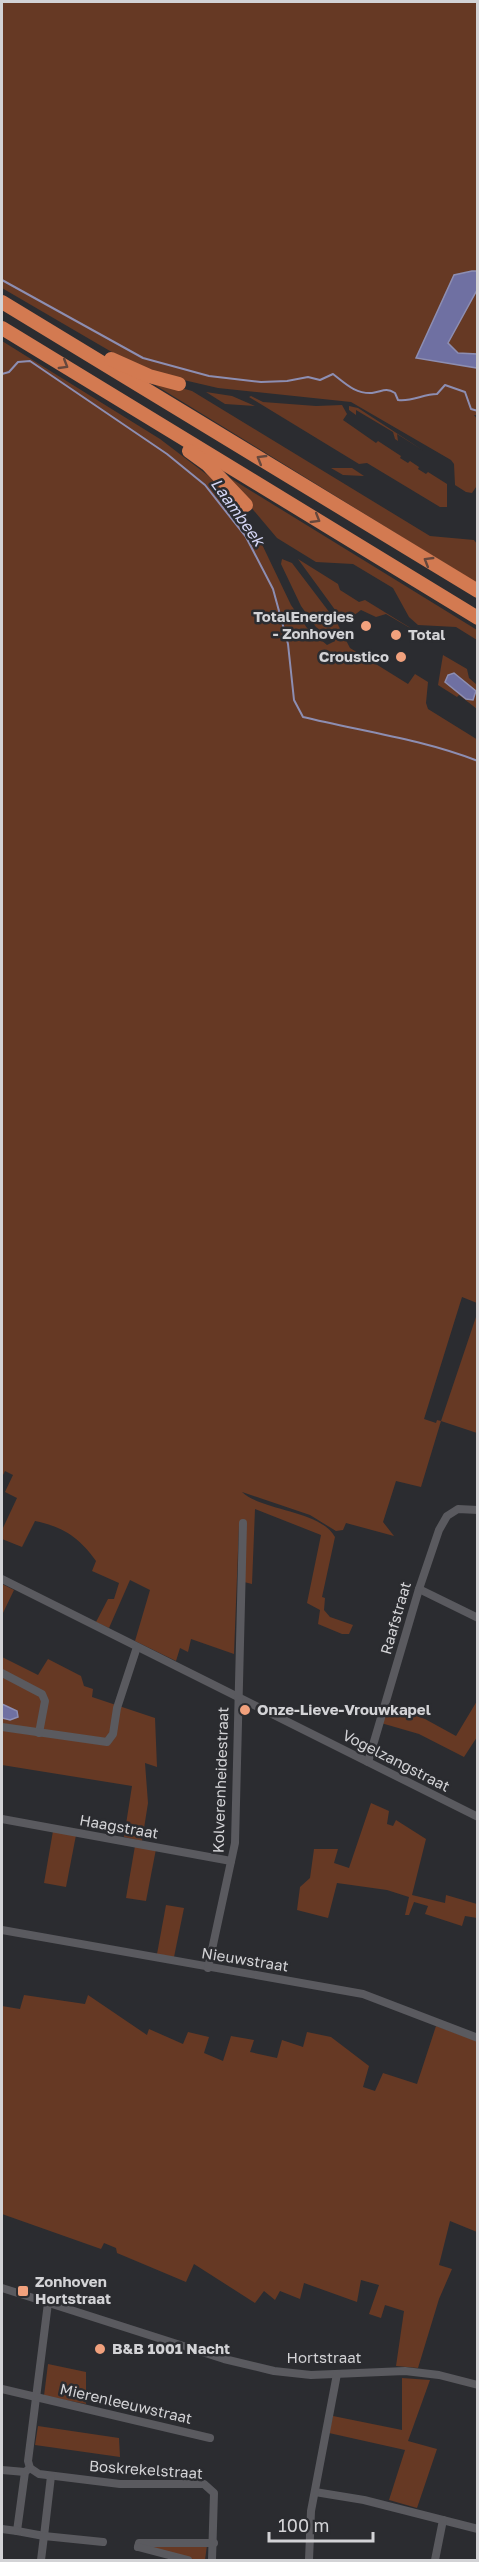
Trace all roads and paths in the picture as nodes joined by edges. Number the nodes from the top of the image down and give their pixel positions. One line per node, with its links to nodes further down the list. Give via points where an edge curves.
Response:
1 (2, 302): 3 (highway)
2 (2, 328): 5 (highway, one-way to 5)
3 (84, 351): 4 (highway, via 100,353 149,376); 7 (highway, one-way to 3)
4 (179, 384)
5 (159, 423): 6 (highway, via 176,442 207,464); 8 (highway, one-way to 8)
6 (246, 505)
7 (477, 591)
8 (477, 618)
9 (477, 1510): 12 (street, Raafstraat, via 458,1509 447,1516)
10 (243, 1523): 16 (street)
11 (2, 1579): 14 (street, Vogelzangstraat)
12 (418, 1589): 13 (street); 19 (street, Raafstraat)
13 (477, 1618)
14 (137, 1647): 16 (street, Vogelzangstraat); 18 (street, via 110,1740 102,1743)
15 (2, 1673): 18 (street, via 42,1694 45,1701)
16 (237, 1698): 19 (street, Vogelzangstraat); 22 (street, Kolverenheidestraat, via 235,1843)
17 (2, 1727): 18 (street)
18 (39, 1733)
19 (368, 1762): 20 (street, Vogelzangstraat)
20 (477, 1817)
21 (2, 1819): 22 (street, Haagstraat)
22 (231, 1861): 24 (street, Kolverenheidestraat)
23 (2, 1930): 24 (street, Nieuwstraat)
24 (208, 1968): 25 (street, Nieuwstraat, via 363,1994)
25 (477, 2038)
26 (2, 2288): 27 (street, Hortstraat)
27 (48, 2303): 28 (street, Hortstraat, via 255,2367 311,2375); 32 (street)
28 (337, 2374): 30 (street, Hortstraat, via 405,2371); 37 (street)
29 (477, 2374): 30 (street)
30 (475, 2384)
31 (2, 2390): 32 (street, Mierenleeuwstraat)
32 (36, 2397): 33 (street, Mierenleeuwstraat); 35 (street)
33 (210, 2438)
34 (2, 2470): 35 (street, Boskrekelstraat)
35 (28, 2470): 36 (street, Boskrekelstraat); 41 (street)
36 (51, 2476): 42 (street); 44 (street, Boskrekelstraat, via 120,2484 204,2484 214,2493)
37 (315, 2492): 38 (street); 48 (street)
38 (443, 2520): 40 (street); 49 (street)
39 (2, 2529): 41 (street)
40 (477, 2529)
41 (17, 2531): 42 (street)
42 (44, 2536): 43 (street); 45 (street)
43 (104, 2542)
44 (214, 2543): 46 (street, via 139,2543 138,2547); 47 (street, Boskrekelstraat)
45 (41, 2560)
46 (188, 2560)
47 (212, 2560)
48 (309, 2560)
49 (435, 2560)

